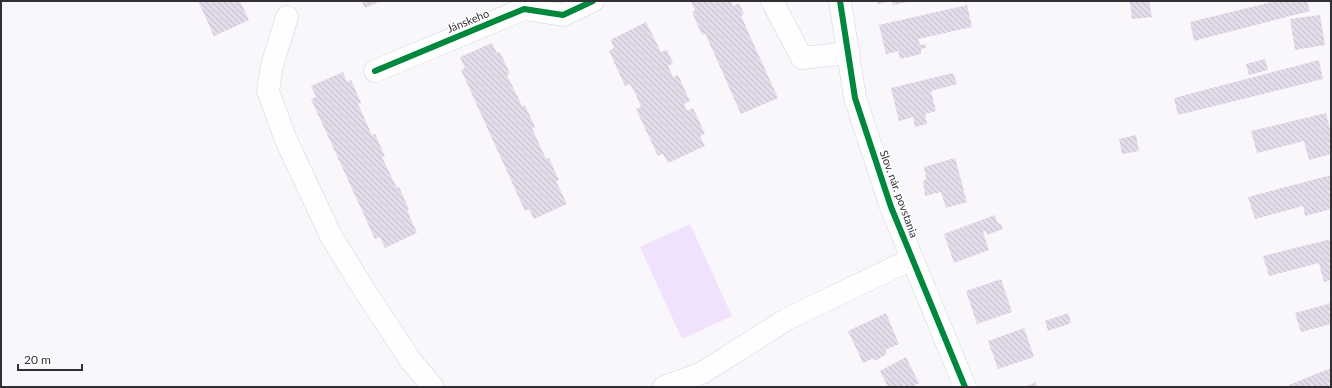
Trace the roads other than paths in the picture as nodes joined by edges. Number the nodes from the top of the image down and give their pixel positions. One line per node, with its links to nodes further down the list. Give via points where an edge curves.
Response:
1 (592, 1): 6 (street, Jánskeho, via 563,15 524,9)
2 (772, 1): 5 (street, via 802,58)
3 (840, 1): 5 (street, Slov. nár. povstania)
4 (287, 17): 8 (street, via 272,65 268,91 286,140 335,242 411,360)
5 (849, 53): 7 (street, Slov. nár. povstania, via 855,98 891,207)
6 (374, 71)
7 (912, 260): 9 (street, via 787,319 702,373); 10 (street, Slov. nár. povstania)
8 (433, 387)
9 (664, 387)
10 (965, 387)

